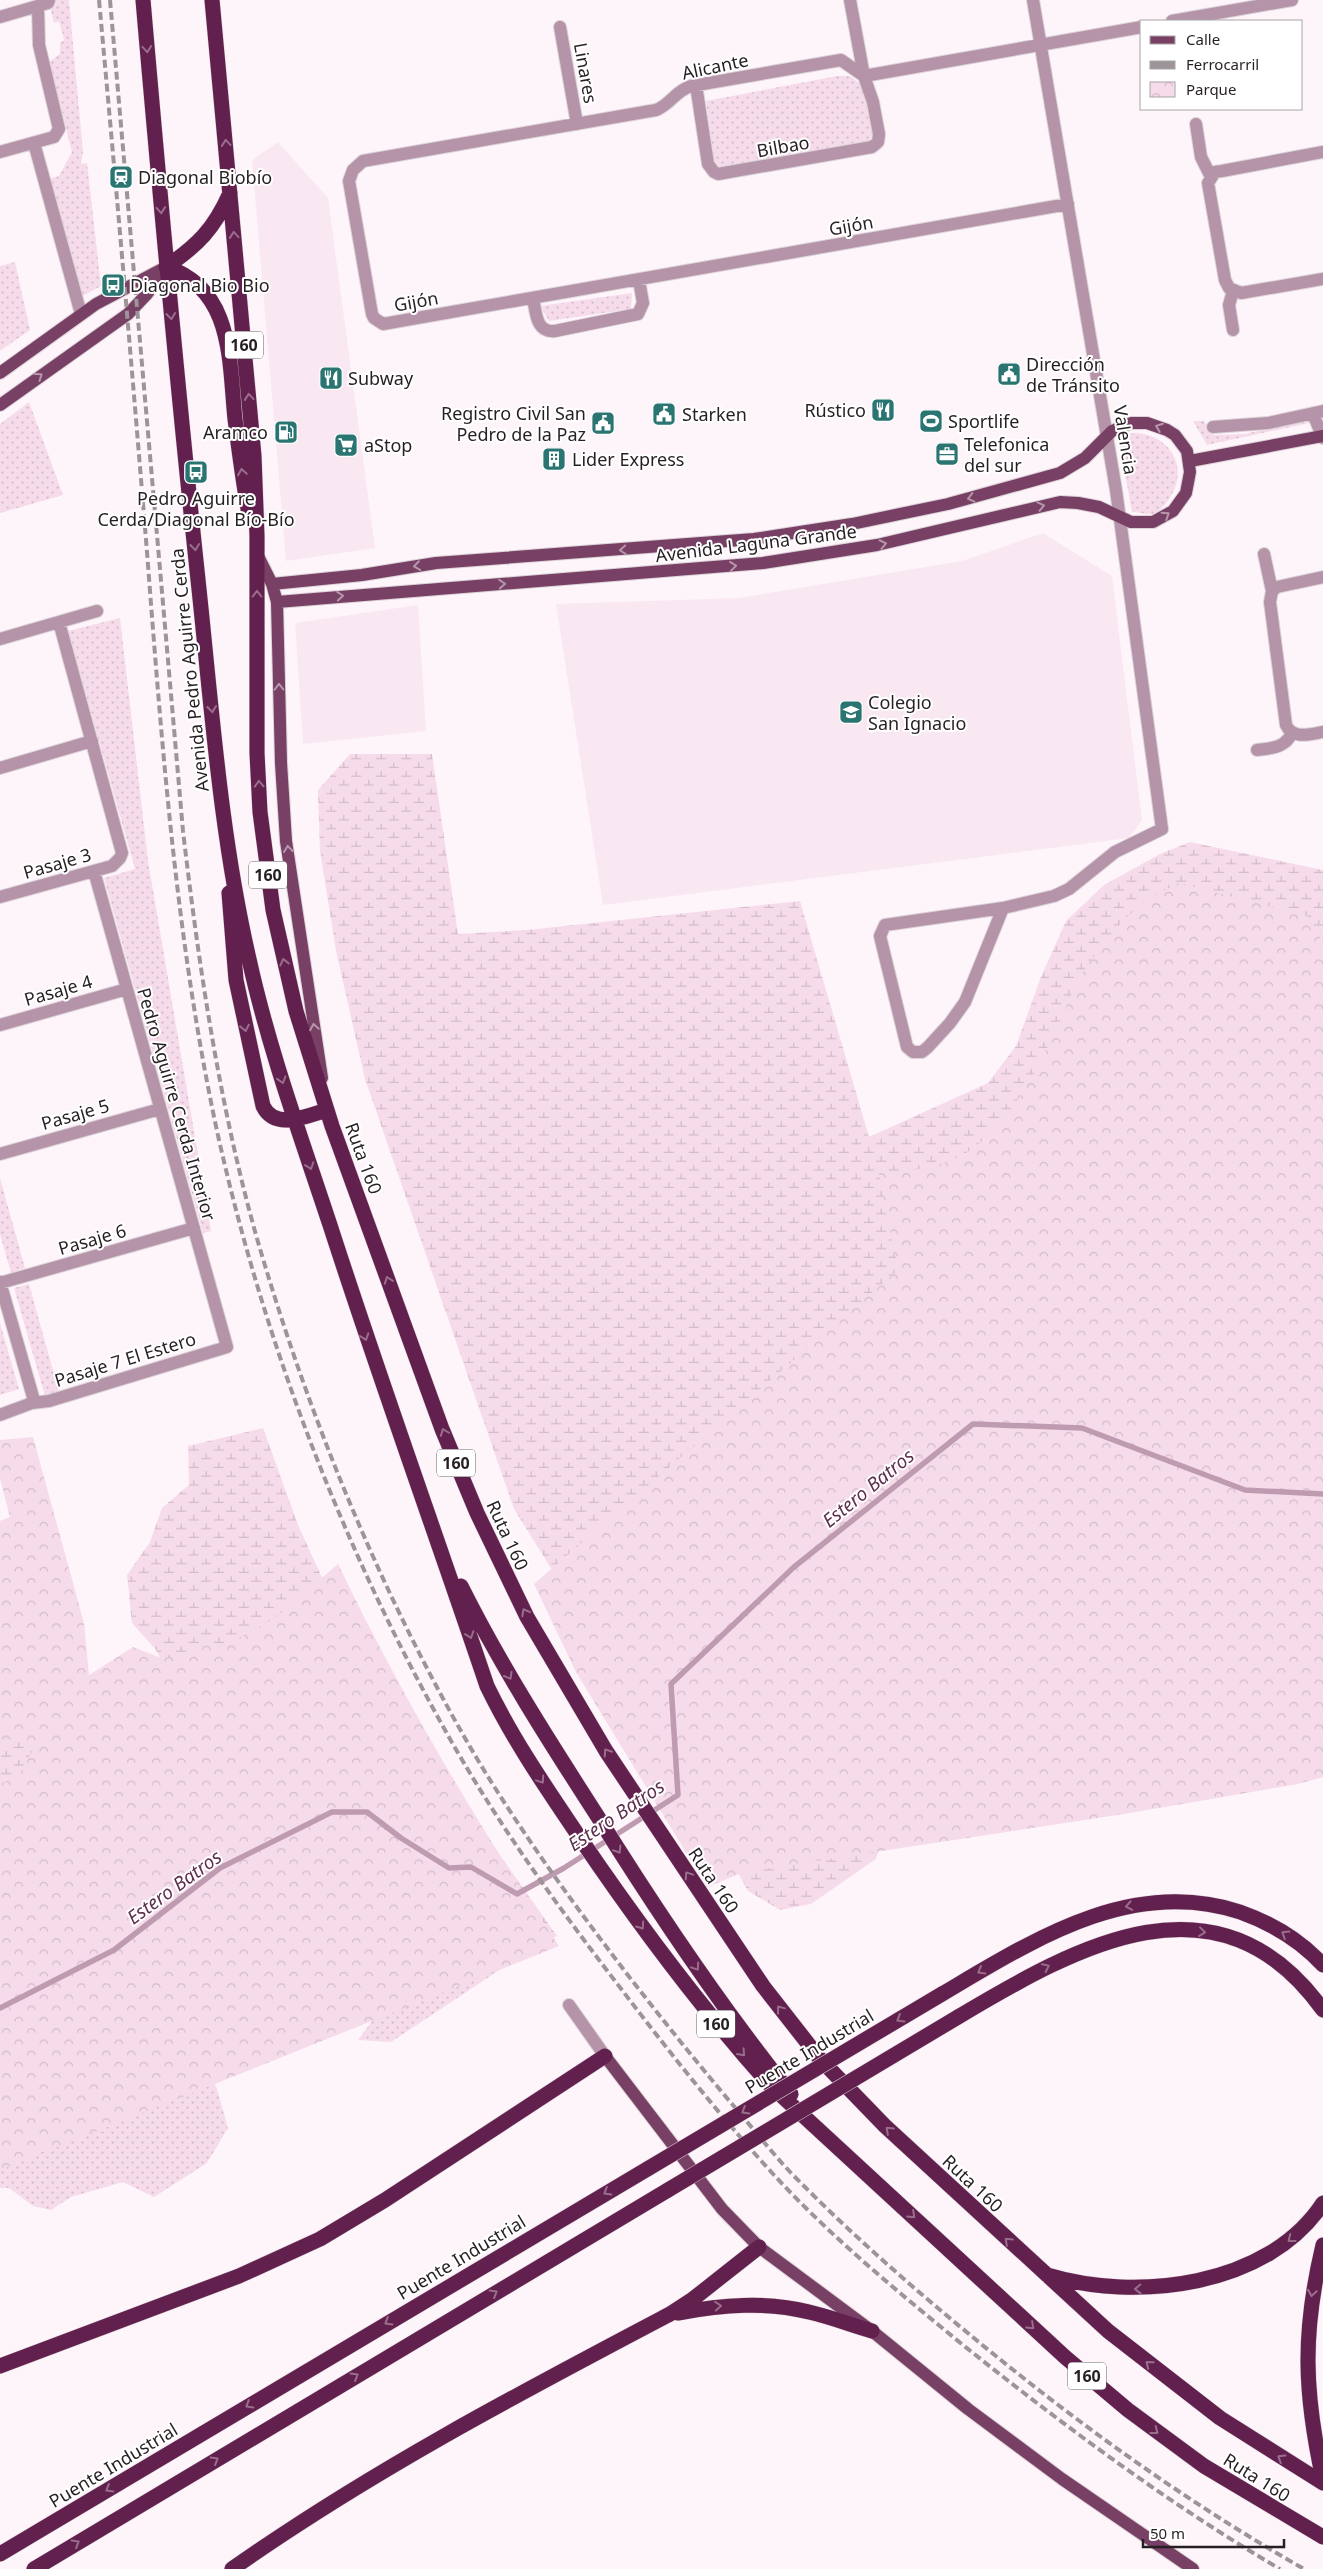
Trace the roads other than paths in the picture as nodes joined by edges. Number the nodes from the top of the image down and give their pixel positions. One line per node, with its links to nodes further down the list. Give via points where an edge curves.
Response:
1 (143, 0): 24 (highway, Avenida Pedro Aguirre Cerda / 160, one-way to 24)
2 (212, 0): 21 (highway, 160, one-way to 2)
3 (850, 0): 13 (street)
4 (1033, 0): 12 (street, Valencia)
5 (1292, 0): 7 (street)
6 (43, 3): 8 (street); 17 (street, via 39,45 59,129 54,137)
7 (1223, 6): 9 (street)
8 (0, 17)
9 (1175, 20)
10 (1140, 27): 12 (street)
11 (560, 28): 15 (street, Linares)
12 (1040, 45): 13 (street); 22 (street, Valencia)
13 (864, 76): 14 (street, Alicante, via 840,60); 14 (street, Bilbao, via 879,134 875,145 724,174 714,172 708,164)
14 (696, 85): 15 (street, Alicante, via 681,89 656,110)
15 (577, 124): 23 (street, Alicante, via 363,161 353,170 350,181)
16 (1196, 124): 20 (street, via 1201,157)
17 (34, 143): 18 (street); 29 (street)
18 (0, 152)
19 (1323, 152): 20 (street, via 1222,171)
20 (1211, 177): 27 (street, via 1208,189 1225,280)
21 (230, 192): 24 (highway, via 204,238); 39 (highway, 160, one-way to 21, via 254,456)
22 (1068, 204): 26 (street, Gijón); 35 (street, Valencia)
23 (360, 251): 28 (street, Gijón, via 372,314 384,324)
24 (166, 267): 29 (main road); 32 (main road, one-way to 24, via 128,314); 39 (highway, one-way to 24, via 241,465 228,344 216,309 203,290 188,277); 53 (highway, Avenida Pedro Aguirre Cerda / 160, one-way to 53)
25 (1323, 279): 27 (street, via 1248,292)
26 (639, 280): 28 (street, Gijón); 28 (street, via 643,303 638,314 555,331 546,331 539,324)
27 (1233, 291): 30 (street, via 1229,305)
28 (533, 298)
29 (81, 314): 31 (main road)
30 (1233, 330)
31 (0, 373)
32 (0, 405)
33 (1318, 412): 34 (street, via 1268,423); 36 (street)
34 (1213, 427)
35 (1108, 436): 37 (main road, Avenida Laguna Grande, one-way to 35, via 1176,435 1157,425 1131,423 1118,427); 38 (street, Valencia); 42 (main road, Avenida Laguna Grande, one-way to 42, via 1085,458 1060,473 948,504 852,524 754,539 436,563 362,575)
36 (1323, 437): 37 (main road)
37 (1190, 461): 38 (main road, Avenida Laguna Grande, one-way to 37, via 1148,523 1173,511 1186,493)
38 (1120, 518): 44 (main road, Avenida Laguna Grande, one-way to 38, via 764,563 877,545 1060,502 1086,504); 56 (street, Valencia, via 1162,829 1115,852 1063,893)
39 (257, 554): 42 (main road); 60 (highway, 160, one-way to 39, via 288,978 266,860 257,753)
40 (1264, 554): 43 (street)
41 (1323, 577): 43 (street, via 1282,585)
42 (272, 584): 44 (main road)
43 (1272, 591): 48 (street, via 1270,602 1284,720)
44 (277, 602): 60 (main road, one-way to 44, via 286,841 280,754)
45 (97, 611): 46 (street)
46 (59, 622): 47 (street); 50 (street)
47 (0, 639)
48 (1292, 732): 49 (street, via 1303,735); 51 (street, via 1278,747)
49 (1323, 732)
50 (92, 741): 52 (street); 54 (street, Pasaje 3, via 122,846 120,858 112,866)
51 (1257, 750)
52 (0, 768)
53 (228, 843): 61 (highway, Avenida Pedro Aguirre Cerda / 160, one-way to 61, via 254,983); 61 (highway, one-way to 61, via 229,918 236,980 263,1106 272,1118)
54 (94, 871): 55 (street, Pasaje 3); 57 (street, Pedro Aguirre Cerda Interior)
55 (0, 897)
56 (1003, 908): 56 (street, via 973,984 958,1012 928,1047 922,1052 913,1052 907,1047 880,936 883,928 892,923)
57 (127, 989): 58 (street, Pasaje 4); 59 (street, Pedro Aguirre Cerda Interior)
58 (0, 1025)
59 (160, 1108): 62 (street, Pasaje 5); 63 (street, Pedro Aguirre Cerda Interior)
60 (327, 1110): 61 (highway); 77 (highway, Ruta 160 / 160, one-way to 60, via 884,2126 820,2059 763,1986 580,1708 541,1642 480,1521 442,1428)
61 (294, 1119): 68 (highway, Ruta 160 / 160, one-way to 68, via 380,1382)
62 (0, 1154)
63 (194, 1228): 64 (street, Pasaje 6); 65 (street, Pedro Aguirre Cerda Interior)
64 (0, 1282): 66 (street, via 33,1397)
65 (227, 1347): 66 (street, Pasaje 7 El Estero, via 49,1401)
66 (32, 1403): 67 (street, Pasaje 7 El Estero)
67 (0, 1415)
68 (420, 1490): 73 (highway, Ruta 160 / 160, one-way to 73, via 488,1639 639,1883 733,2020); 73 (highway, Ruta 160 / 160, one-way to 73, via 487,1686 514,1738 658,1951 770,2085)
69 (1323, 1965): 83 (highway, Puente Industrial, one-way to 83, bridge, via 1286,1934 1248,1915 1207,1904 1167,1901 1115,1909 1070,1924 1014,1951)
70 (569, 2005): 72 (street)
71 (1323, 2010): 84 (highway, one-way to 71, bridge, via 958,2017 1034,1973 1089,1947 1133,1934 1169,1930 1208,1932 1255,1948 1297,1978)
72 (605, 2056): 76 (main road, via 722,2209); 80 (highway, via 386,2200 320,2239 239,2276)
73 (837, 2145): 82 (highway, Ruta 160 / 160, one-way to 82, via 1065,2357 1128,2410 1212,2471)
74 (1323, 2203): 77 (highway, one-way to 77, via 1291,2240 1272,2252 1192,2282 1122,2289 1081,2284)
75 (1323, 2246): 81 (highway, one-way to 81, via 1312,2290 1307,2352 1309,2401)
76 (759, 2247): 78 (highway); 79 (main road)
77 (1043, 2274): 81 (highway, Ruta 160 / 160, one-way to 77, via 1250,2438 1193,2399)
78 (670, 2314): 79 (highway, one-way to 79, via 741,2305 785,2307); 85 (highway, via 474,2418 373,2477)
79 (872, 2331): 86 (main road, via 968,2409 1062,2479)
80 (0, 2366)
81 (1323, 2481)
82 (1323, 2537)
83 (0, 2554)
84 (34, 2569)
85 (232, 2569)
86 (1193, 2569)

